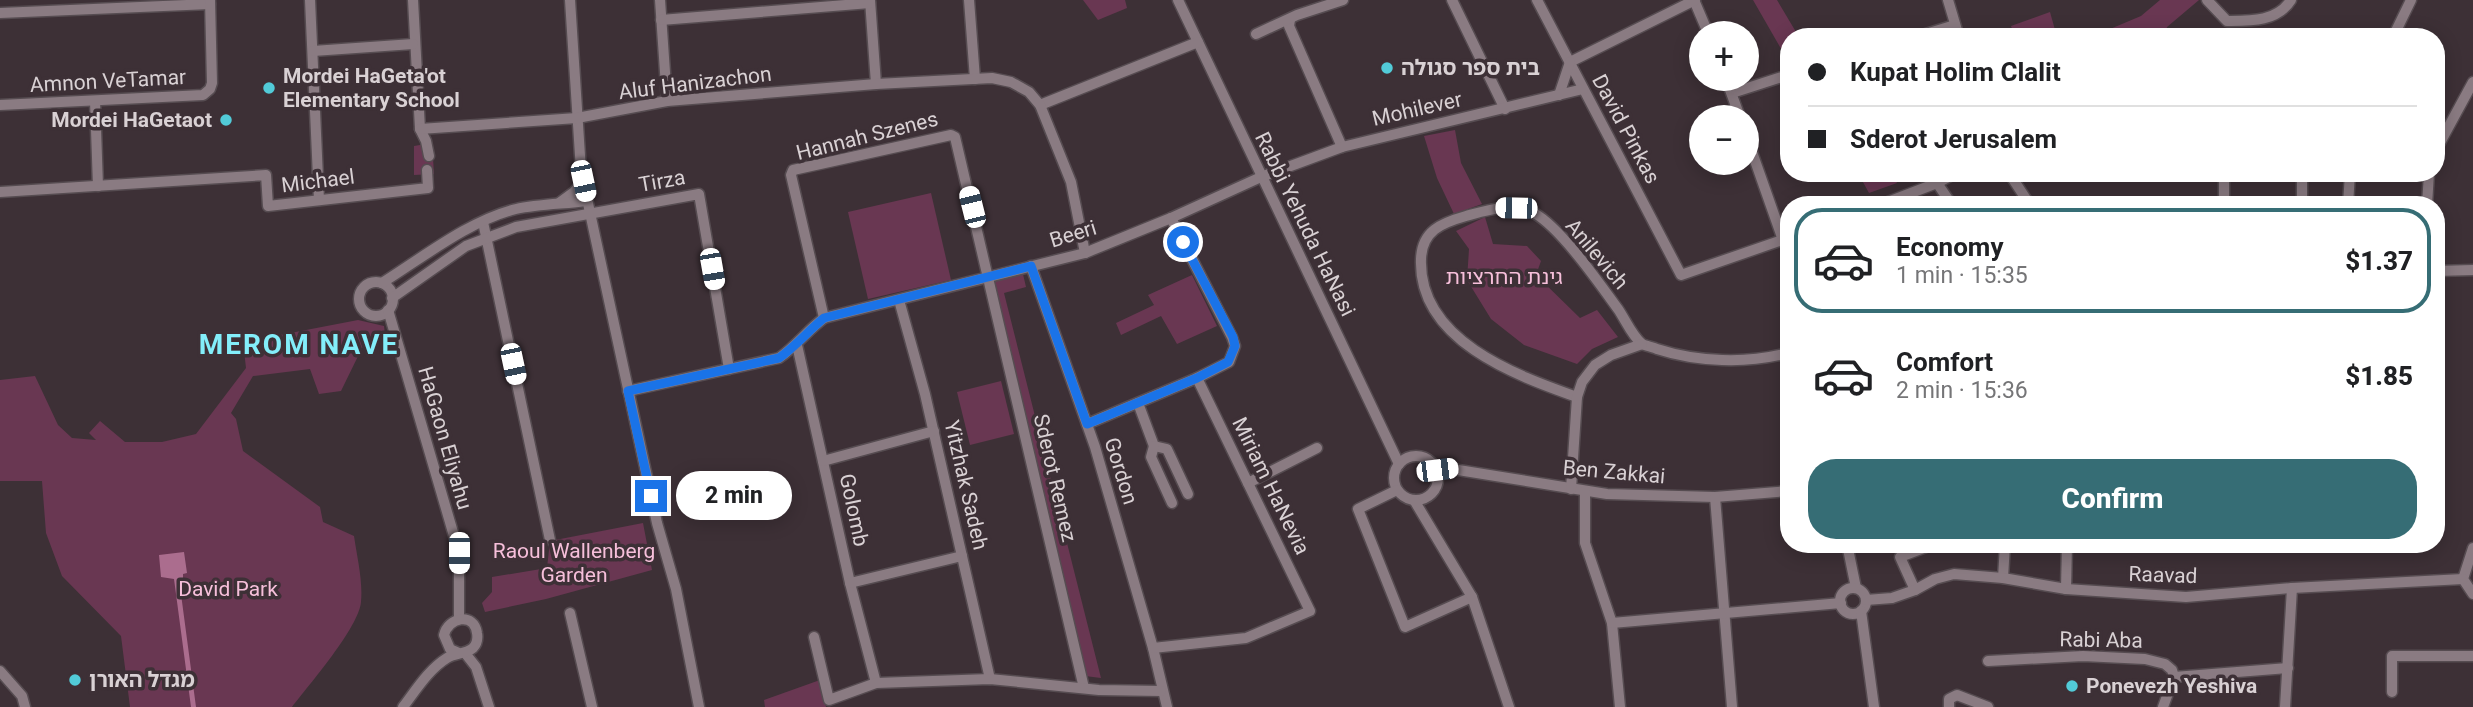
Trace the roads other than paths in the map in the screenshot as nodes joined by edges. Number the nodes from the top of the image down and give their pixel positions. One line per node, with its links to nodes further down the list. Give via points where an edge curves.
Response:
1 (310, 0): 28 (street)
2 (413, 0): 27 (street)
3 (570, 0): 43 (street)
4 (660, 0): 18 (street)
5 (969, 0): 31 (street)
6 (1178, 0): 26 (street, Rabbi Yehuda HaNasi)
7 (1343, 0): 19 (street)
8 (1451, 0): 42 (street)
9 (1537, 0): 29 (street, David Pinkas)
10 (1694, 0): 20 (street); 29 (street)
11 (1948, 0): 21 (street)
12 (2207, 0): 13 (street, via 2227,21 2269,18)
13 (2291, 0)
14 (2411, 0): 24 (street)
15 (210, 2): 17 (street); 37 (street, Amnon VeTamar, via 212,83 206,93)
16 (870, 2): 18 (street); 33 (street)
17 (0, 13)
18 (661, 20): 38 (street)
19 (1290, 20): 25 (street); 46 (street)
20 (1702, 21)
21 (1955, 25): 22 (street); 23 (street)
22 (1945, 28)
23 (1956, 28)
24 (2397, 28)
25 (1256, 34)
26 (1198, 42): 40 (street); 50 (street, Rabbi Yehuda HaNasi)
27 (413, 44): 28 (street); 44 (street)
28 (313, 51): 57 (street)
29 (1570, 62): 34 (street, David Pinkas); 36 (street)
30 (1780, 78): 35 (street)
31 (975, 79): 33 (street, Aluf Hanizachon); 40 (street, Aluf Hanizachon, via 1011,82)
32 (2473, 82): 45 (street)
33 (876, 85): 38 (street, Aluf Hanizachon)
34 (1583, 89): 36 (street, Mohilever); 65 (street, David Pinkas, via 1681,275)
35 (1732, 93): 41 (street)
36 (1559, 95): 42 (street, Mohilever)
37 (95, 101): 39 (street, Amnon VeTamar); 53 (street)
38 (667, 101): 43 (street, Aluf Hanizachon)
39 (0, 105)
40 (1040, 105): 66 (street, via 1071,182)
41 (1736, 105)
42 (1505, 109): 46 (street, Mohilever)
43 (577, 118): 44 (street, Aluf Hanizachon); 51 (street)
44 (420, 128): 47 (street)
45 (2445, 133)
46 (1342, 147): 50 (street, Mohilever)
47 (429, 156)
48 (1759, 169): 63 (street)
49 (427, 170): 57 (street, Michael, via 428,188)
50 (1261, 177): 61 (street, Beeri); 89 (street, Rabbi Yehuda HaNasi)
51 (583, 181): 58 (street); 59 (street)
52 (1937, 183): 55 (street); 56 (street)
53 (98, 186): 54 (street, Michael); 57 (street, Michael, via 266,175 268,206)
54 (0, 192)
55 (1903, 196)
56 (1946, 196)
57 (318, 200)
58 (587, 201): 59 (street); 60 (street)
59 (556, 205): 62 (street, via 516,209)
60 (589, 214): 64 (street, Tirza, via 516,227); 79 (street, Tirza, via 699,194); 81 (street)
61 (1171, 218): 66 (street, Beeri); 80 (street, via 1235,346 1228,362)
62 (483, 222): 64 (street); 71 (street)
63 (1780, 223)
64 (486, 238): 72 (street, Tirza, via 466,246); 100 (street)
65 (1780, 241)
66 (1085, 253): 67 (street, Beeri)
67 (1031, 266): 70 (street, Beeri); 84 (street, Gordon)
68 (2473, 270): 69 (street)
69 (2445, 271)
70 (988, 276): 73 (street, Beeri); 75 (street, Hannah Szenes, via 955,137 793,170); 133 (street, Sderot Remez)
71 (382, 283): 72 (street); 74 (street, via 365,286 359,300 372,316)
72 (392, 298): 74 (street)
73 (899, 300): 75 (street, Beeri); 85 (street, Yitzhak Sadeh)
74 (388, 310): 121 (street, HaGaon Eliyahu, via 459,553)
75 (824, 318): 77 (street)
76 (1642, 344): 78 (street, via 1707,359); 82 (street, via 1595,365); 82 (street, Anilevich, via 1558,234 1534,213 1495,208 1449,222 1428,236 1422,245 1423,285 1444,323 1481,356 1521,377)
77 (797, 345): 79 (street, via 779,358); 88 (street, Golomb)
78 (1780, 354)
79 (729, 369): 81 (street)
80 (1197, 378): 83 (street); 91 (street, Miriam HaNevia)
81 (628, 391): 141 (street)
82 (1577, 397): 92 (street)
83 (1138, 403): 84 (street); 86 (street)
84 (1087, 424): 124 (street, Gordon)
85 (934, 431): 88 (street); 106 (street, Yitzhak Sadeh)
86 (1154, 446): 96 (street, via 1167,449); 99 (street, via 1152,457)
87 (1317, 448): 91 (street)
88 (823, 461): 109 (street, Golomb)
89 (1399, 464): 90 (street, via 1420,456); 93 (street, via 1394,477)
90 (1437, 470): 92 (street, Ben Zakkai, via 1452,468); 98 (street, via 1434,492)
91 (1248, 483): 124 (street, Miriam HaNevia, via 1310,611 1246,638)
92 (1571, 489): 94 (street, Ben Zakkai)
93 (1397, 490): 98 (street); 115 (street, via 1358,509 1405,627)
94 (1585, 491): 97 (street, Ben Zakkai); 122 (street, via 1585,543)
95 (1780, 492): 97 (street, Ben Zakkai)
96 (1188, 494)
97 (1715, 497): 120 (street)
98 (1414, 500): 115 (street)
99 (1172, 503)
100 (550, 540)
101 (2473, 548): 108 (street)
102 (1849, 553): 110 (street)
103 (1912, 553): 113 (street, via 1900,558)
104 (2004, 553): 107 (street)
105 (2067, 553): 112 (street)
106 (962, 556): 109 (street); 131 (street, Yitzhak Sadeh)
107 (2003, 578): 112 (street, Raavad); 113 (street, Raavad, via 1954,574)
108 (2463, 579): 111 (street, Raavad); 114 (street)
109 (850, 583): 132 (street, Golomb)
110 (1856, 588): 116 (street); 117 (street, via 1844,592)
111 (2292, 588): 112 (street, Raavad, via 2186,597); 128 (street)
112 (2066, 589)
113 (1915, 590): 116 (street, Raavad)
114 (2473, 594)
115 (1472, 597): 143 (street)
116 (1866, 600): 118 (street)
117 (1841, 603): 118 (street, via 1849,613); 120 (street)
118 (1861, 611): 146 (street)
119 (570, 613): 140 (street)
120 (1724, 613): 122 (street); 145 (street)
121 (459, 619): 125 (street, via 448,624 444,635 450,649); 125 (street, via 469,621 477,630 475,646)
122 (1612, 623): 144 (street)
123 (814, 638): 132 (street, via 829,700)
124 (1153, 648): 134 (street, Gordon)
125 (462, 653): 138 (street, via 447,658 424,679); 139 (street, via 477,667)
126 (2473, 656): 135 (street, via 2392,656)
127 (1988, 661): 130 (street, Rabi Aba, via 2083,656 2145,659 2165,664)
128 (2288, 668): 130 (street); 149 (street)
129 (0, 671): 137 (street, via 22,696)
130 (2174, 677): 148 (street)
131 (990, 679): 132 (street); 133 (street)
132 (876, 683)
133 (1084, 688): 134 (street)
134 (1161, 691): 142 (street, Gordon)
135 (2392, 692)
136 (1949, 703): 147 (street, via 1957,695)
137 (25, 707)
138 (403, 707)
139 (489, 707)
140 (592, 707)
141 (699, 707)
142 (1167, 707)
143 (1509, 707)
144 (1620, 707)
145 (1732, 707)
146 (1874, 707)
147 (1988, 707)
148 (2164, 707)
149 (2285, 707)

